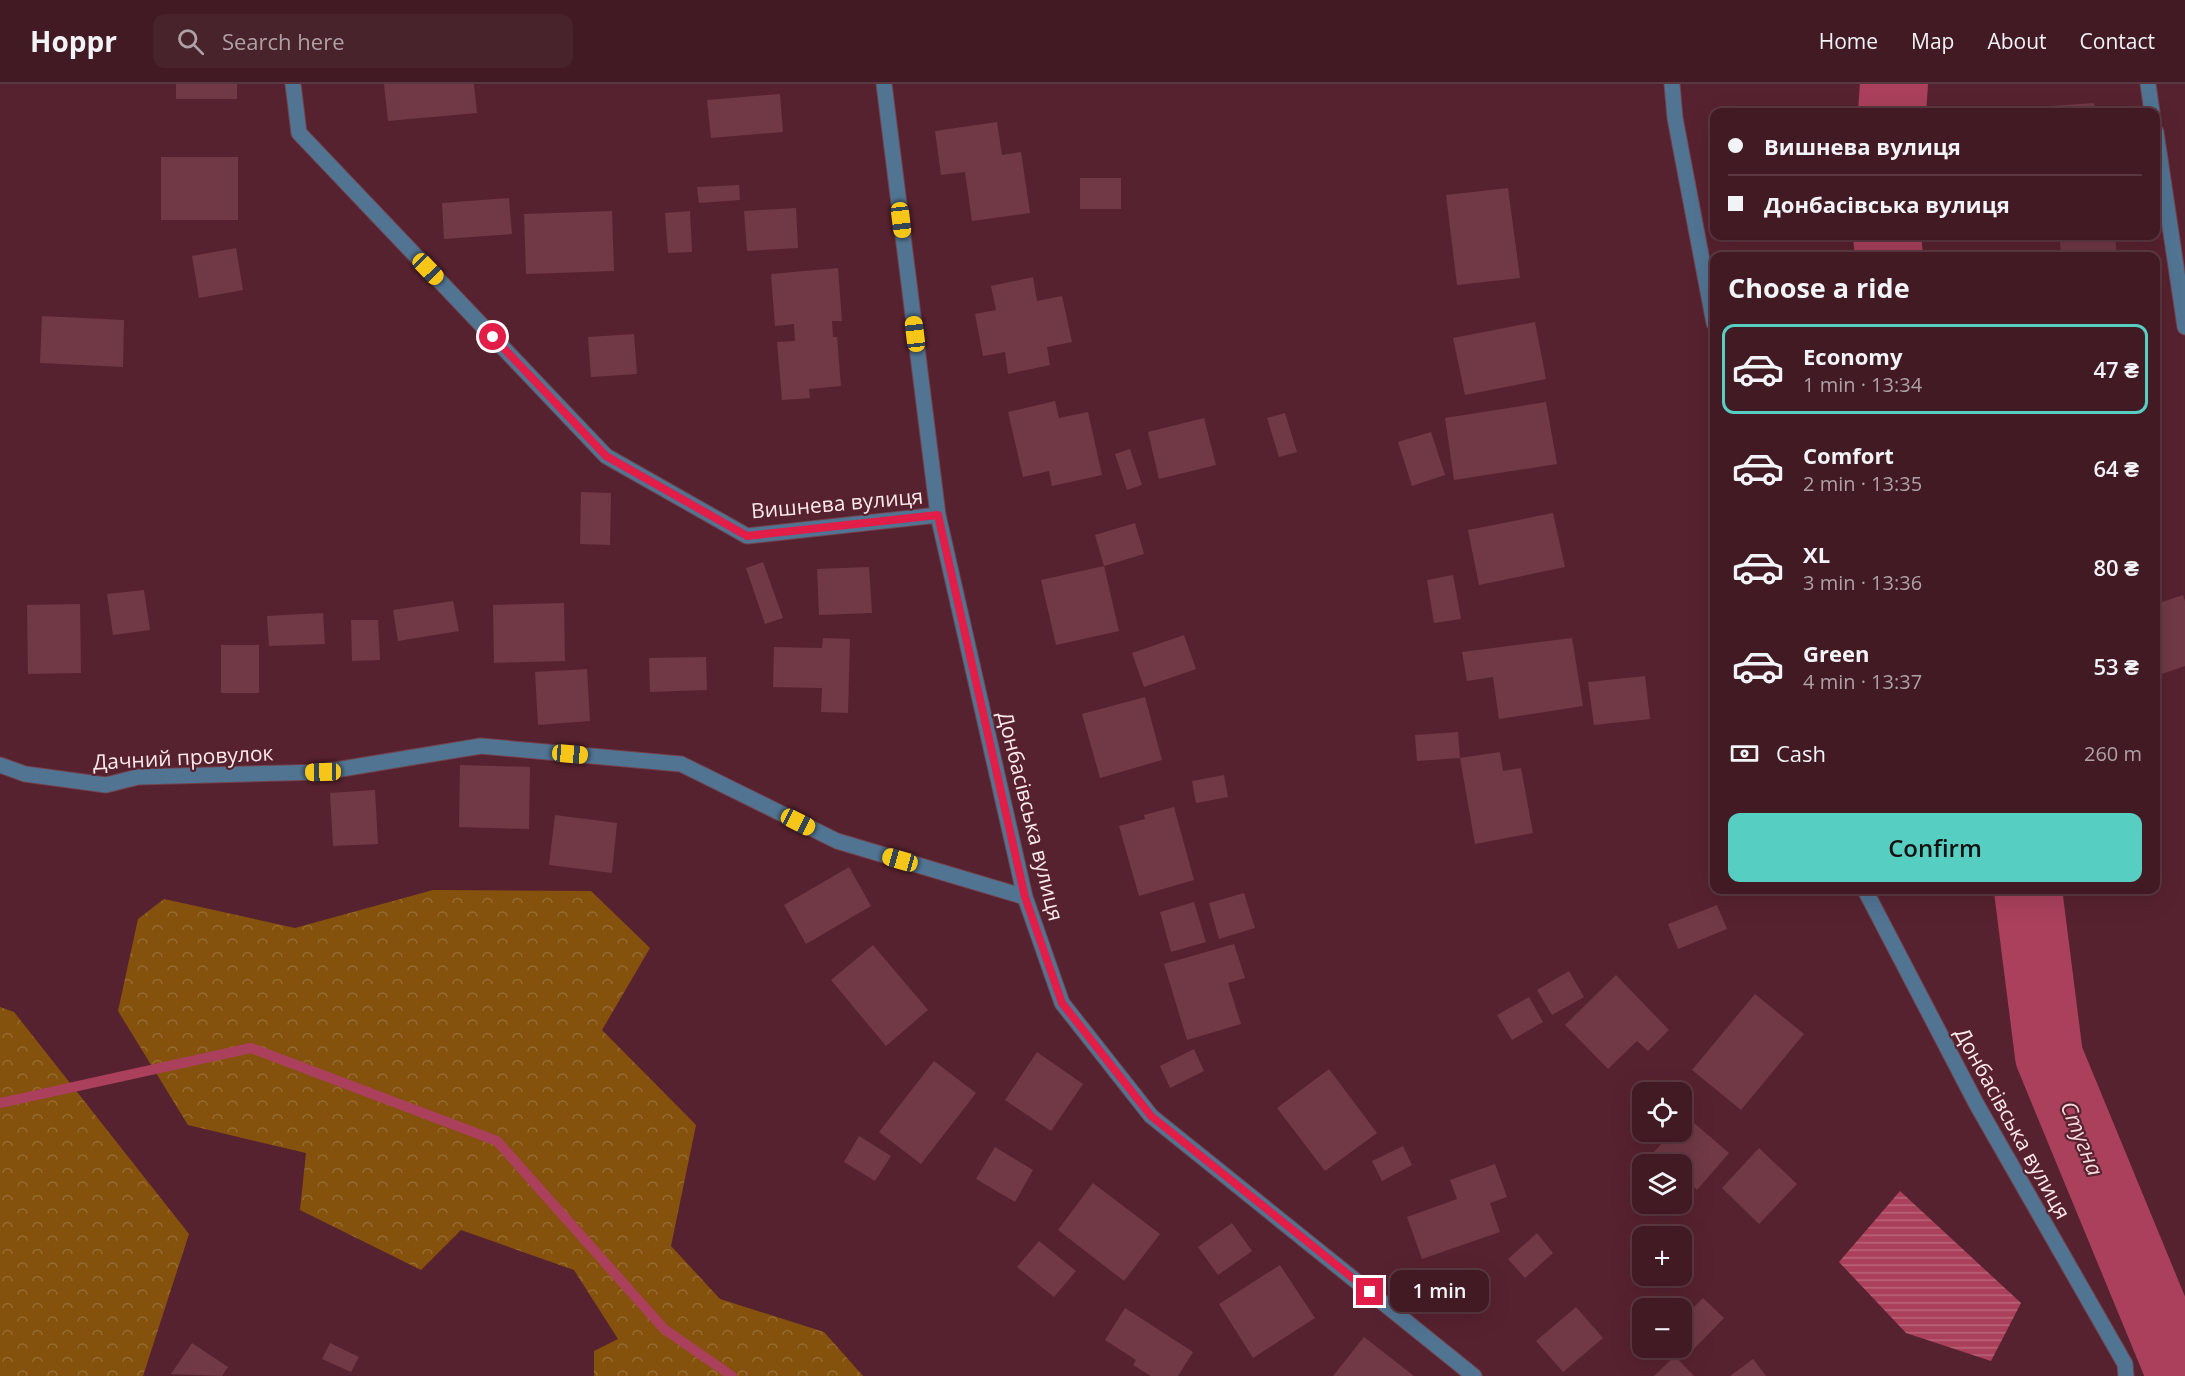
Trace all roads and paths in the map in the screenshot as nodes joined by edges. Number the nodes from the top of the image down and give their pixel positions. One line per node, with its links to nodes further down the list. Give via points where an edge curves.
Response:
1 (293, 84): 9 (street, Вишнева вулиця, via 299,133 606,456 747,536)
2 (884, 84): 9 (street, Донбасівська вулиця)
3 (1672, 84): 7 (street)
4 (2148, 84): 5 (street)
5 (2151, 108)
6 (2160, 159): 8 (street)
7 (1710, 302)
8 (2185, 327)
9 (938, 515): 12 (street, Донбасівська вулиця)
10 (0, 765): 12 (street, Дачний провулок, via 25,774 106,785 138,777 323,772 481,746 681,764 837,842)
11 (1867, 894): 14 (street, Донбасівська вулиця, via 1977,1105 2125,1364)
12 (1025, 897): 13 (street, Донбасівська вулиця, via 1062,1003 1151,1116)
13 (1474, 1376)
14 (2126, 1376)

